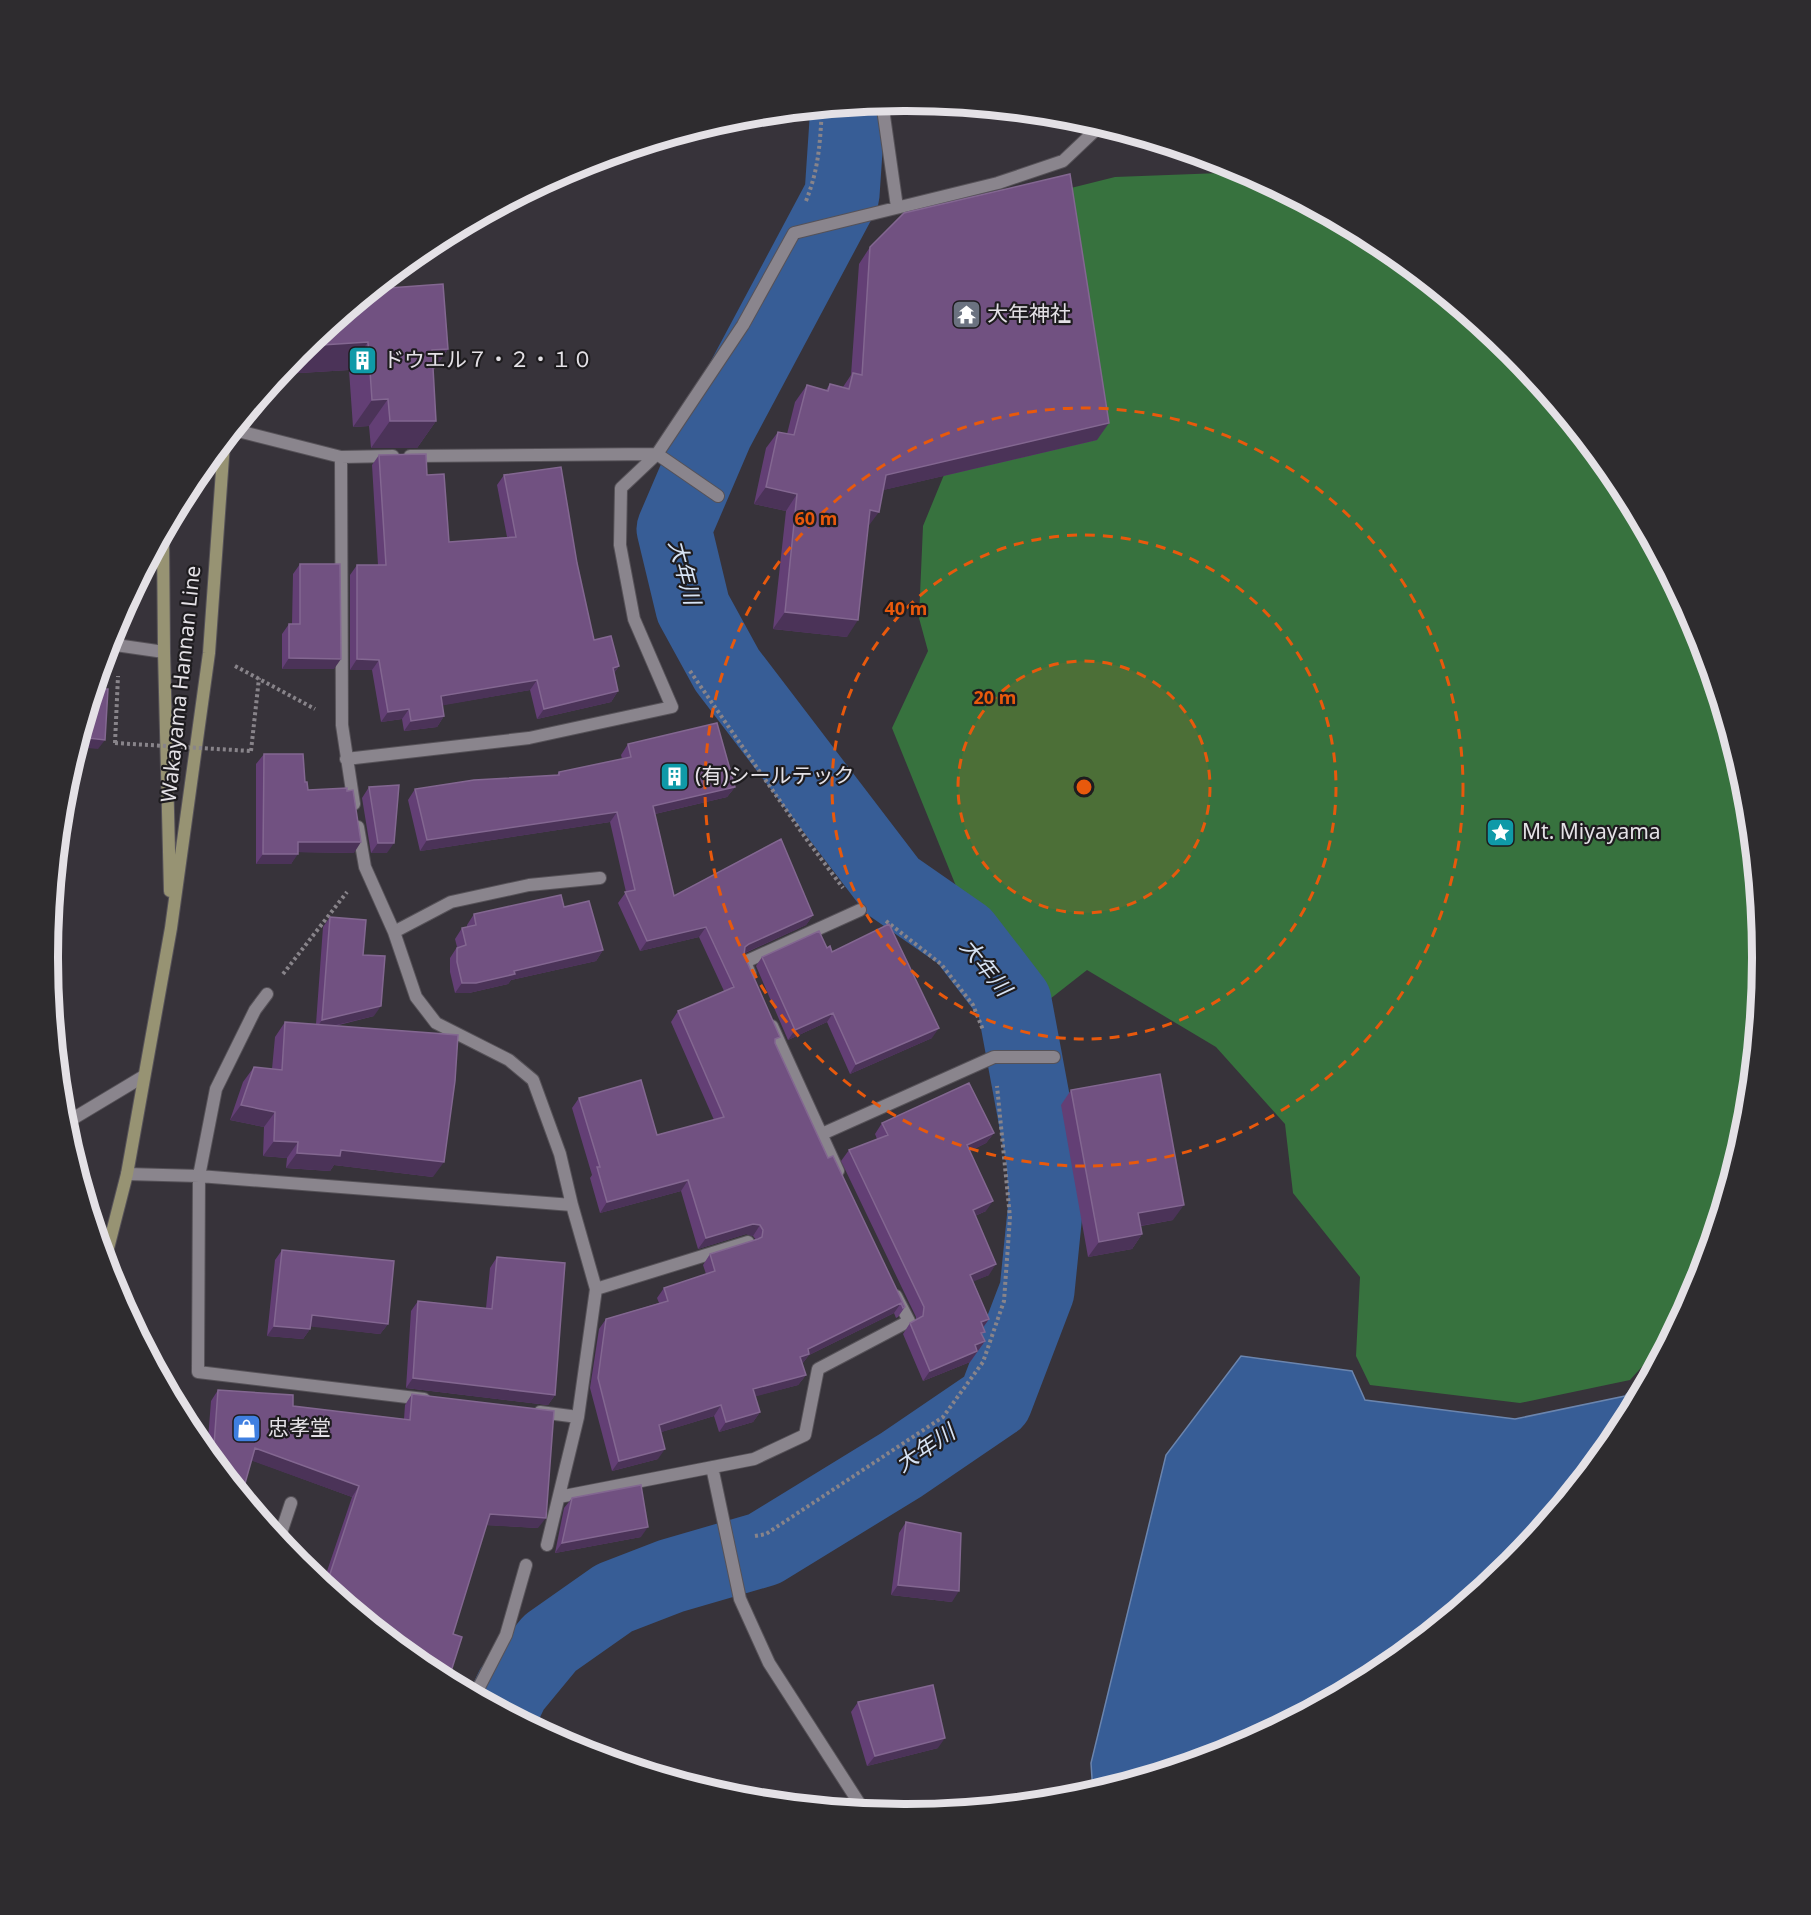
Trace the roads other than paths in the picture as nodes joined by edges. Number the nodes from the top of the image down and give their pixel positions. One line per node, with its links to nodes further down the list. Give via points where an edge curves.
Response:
1 (883, 111): 3 (street)
2 (1094, 132): 3 (street, via 1063,161 998,183)
3 (897, 207): 5 (street, via 799,232 744,325)
4 (242, 432): 7 (street)
5 (657, 454): 7 (street); 8 (street); 12 (street, via 621,488 620,544 634,619 672,707 529,738)
6 (223, 457): 15 (main road, Wakayama Hannan Line, via 208,653)
7 (341, 457): 12 (street, via 342,724)
8 (718, 496)
9 (163, 551): 11 (main road, Wakayama Hannan Line)
10 (118, 645): 11 (street)
11 (164, 651): 15 (main road, Wakayama Hannan Line)
12 (346, 759): 16 (street, via 365,867)
13 (600, 878): 16 (street, via 529,885 451,902)
14 (860, 910): 17 (street, via 745,962)
15 (171, 928): 21 (main road, Wakayama Hannan Line)
16 (394, 932): 27 (street, via 416,997 436,1023 509,1060 533,1080 560,1154)
17 (754, 983)
18 (267, 994): 25 (street, via 255,1010 216,1089)
19 (767, 1014): 23 (street)
20 (1053, 1057): 23 (street, via 994,1057)
21 (144, 1076): 22 (street); 24 (main road, Wakayama Hannan Line)
22 (74, 1118)
23 (822, 1134): 26 (street)
24 (127, 1174): 25 (street); 29 (main road, Wakayama Hannan Line)
25 (199, 1176): 27 (street); 32 (street, via 198,1372)
26 (843, 1183)
27 (572, 1205): 30 (street)
28 (748, 1242): 30 (street)
29 (109, 1245)
30 (596, 1289): 34 (street)
31 (893, 1289): 35 (street, via 909,1321 818,1369 805,1435 754,1459)
32 (436, 1400)
33 (531, 1411): 34 (street)
34 (578, 1417): 36 (street)
35 (712, 1467): 36 (street); 42 (street, via 740,1599 769,1663)
36 (559, 1497): 39 (street)
37 (291, 1503): 38 (street)
38 (282, 1530)
39 (547, 1545)
40 (526, 1565): 41 (street, via 506,1635)
41 (478, 1689)
42 (859, 1803)

